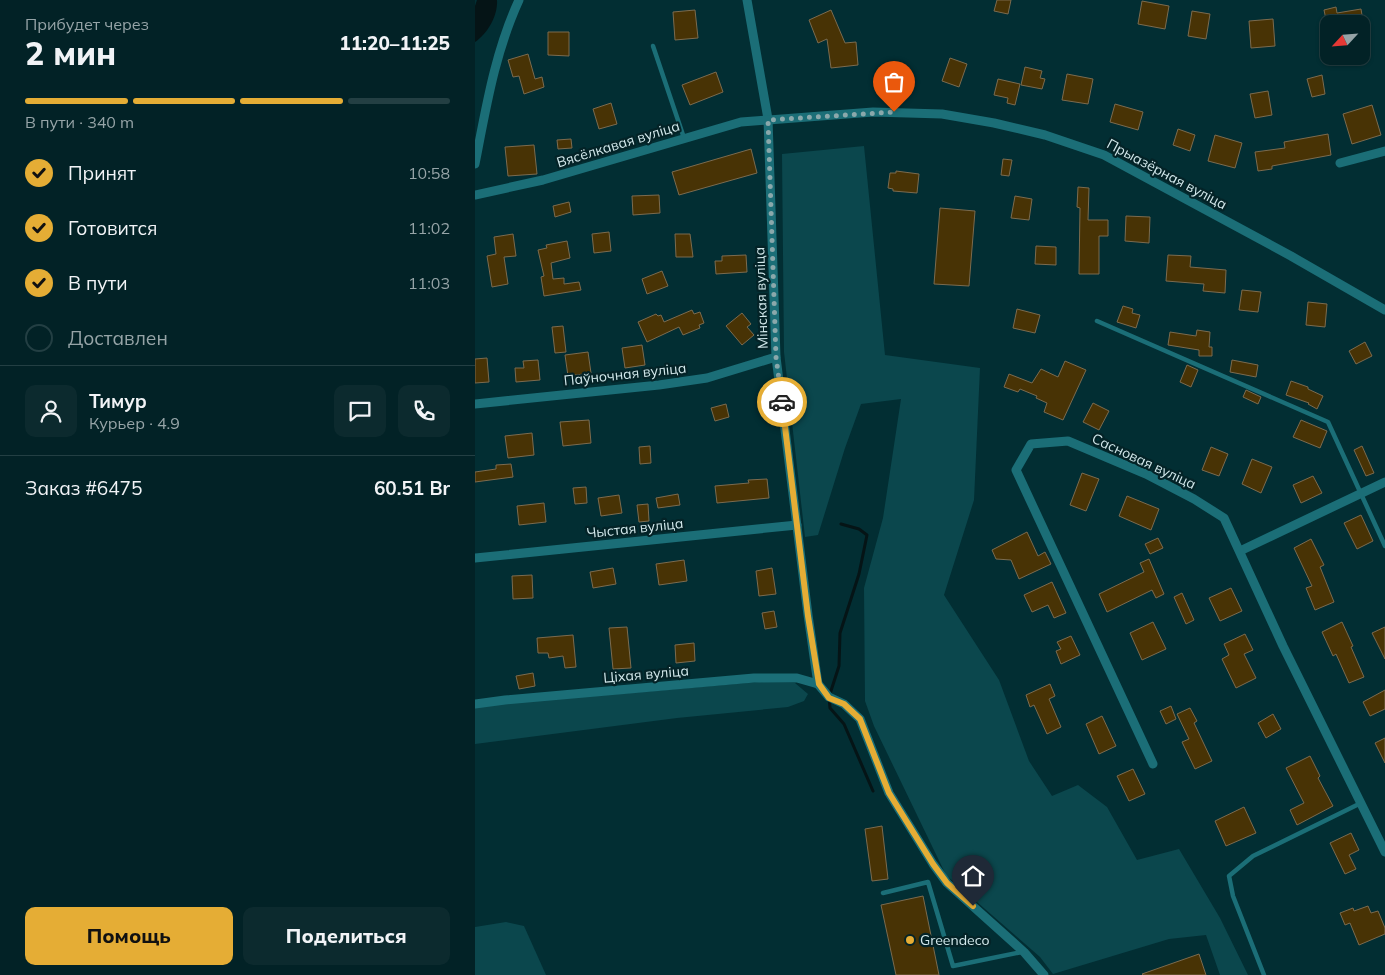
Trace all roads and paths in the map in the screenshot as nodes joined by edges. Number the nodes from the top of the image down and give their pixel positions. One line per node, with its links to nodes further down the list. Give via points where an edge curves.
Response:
1 (519, 0): 8 (street, via 497,56)
2 (747, 0): 4 (street, Мінская вуліца)
3 (653, 46): 5 (lane)
4 (768, 120): 5 (street, Вясёлкавая вуліца, via 741,122); 10 (street, Прыазёрная вуліца, via 873,112 942,114 1045,135 1131,168); 12 (street, Мінская вуліца)
5 (684, 138): 9 (street, Вясёлкавая вуліца, via 543,180)
6 (1385, 150): 7 (street)
7 (1340, 162)
8 (475, 164)
9 (475, 195)
10 (1385, 310)
11 (1097, 322): 15 (lane, via 1327,422)
12 (776, 357): 13 (street, Паўночная вуліца, via 707,378 659,386); 16 (street, Мінская вуліца)
13 (475, 404)
14 (1385, 482): 15 (street)
15 (1361, 494): 17 (lane); 18 (street)
16 (797, 526): 19 (street, Чыстая вуліца); 20 (street, Мінская вуліца)
17 (1385, 546)
18 (1240, 551): 22 (street, Сасновая вуліца, via 1224,518 1145,474 1068,441 1031,444 1016,470); 23 (street, Сасновая вуліца)
19 (475, 558)
20 (819, 684): 21 (street, Ціхая вуліца, via 797,678 754,678); 26 (street, via 829,698 844,704 860,719 889,793 947,883)
21 (475, 704)
22 (1153, 764)
23 (1361, 803): 24 (street, Сасновая вуліца); 28 (lane, via 1253,856 1229,876 1233,896)
24 (1385, 852)
25 (883, 893): 26 (lane, via 928,882 953,966)
26 (1023, 952): 27 (street)
27 (1044, 975)
28 (1263, 975)

